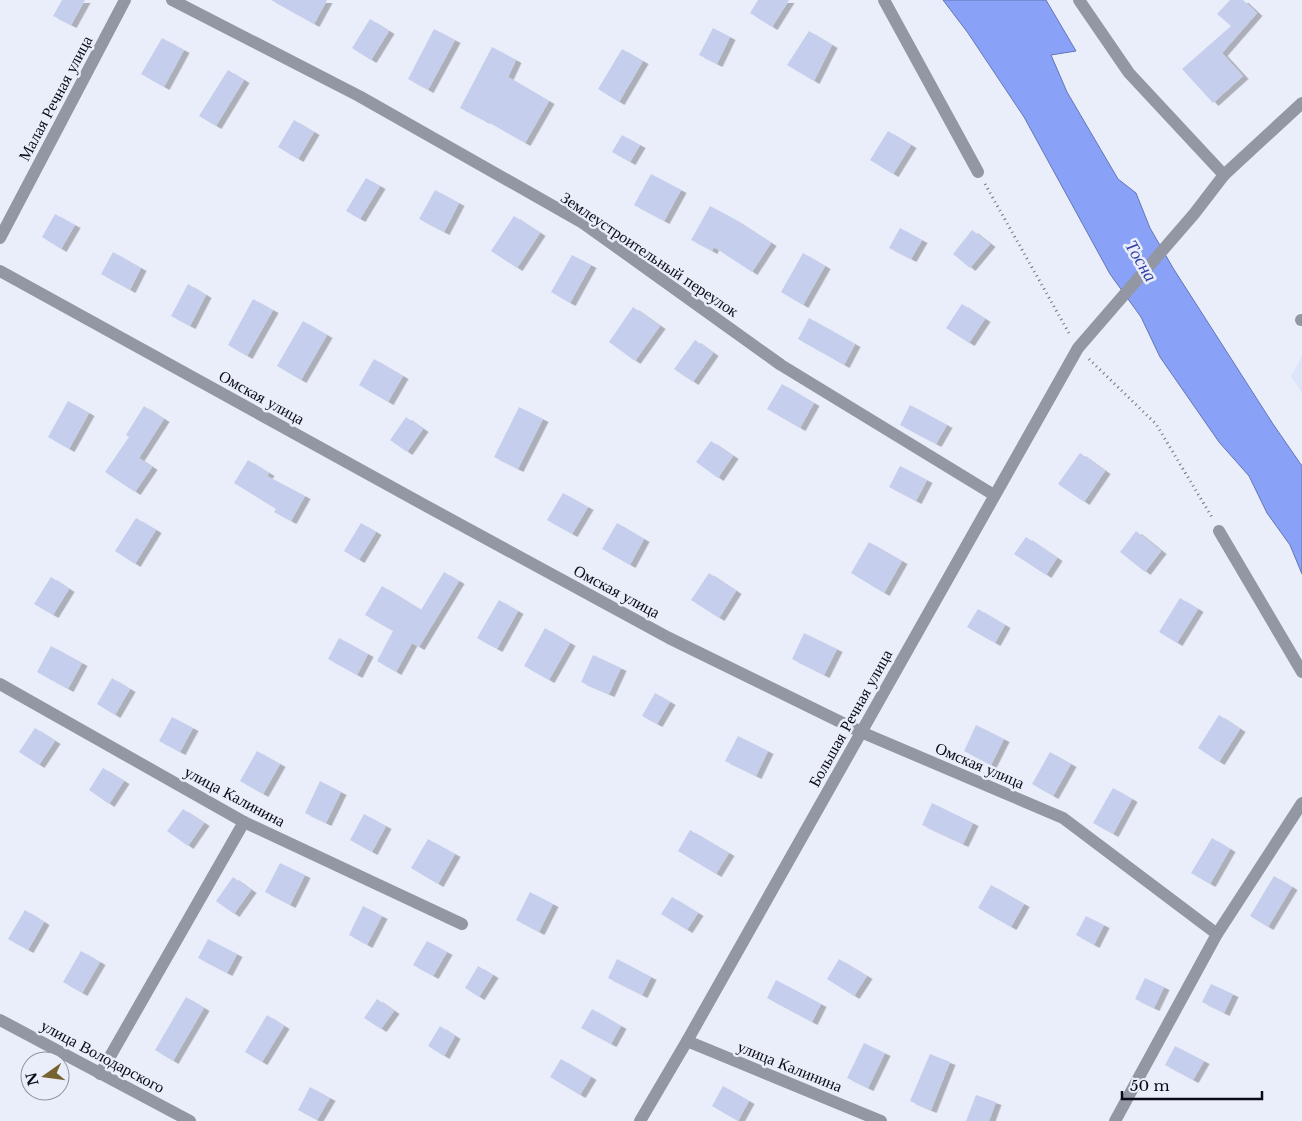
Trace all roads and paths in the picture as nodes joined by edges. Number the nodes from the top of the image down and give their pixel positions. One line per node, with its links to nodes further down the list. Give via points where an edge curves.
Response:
1 (125, 0): 8 (street, Малая Речная улица)
2 (172, 0): 10 (street, Землеустроительный переулок, via 359,96 582,223 781,365)
3 (884, 0): 6 (street)
4 (1079, 0): 7 (street, via 1129,73)
5 (1302, 104): 7 (street, Большая Речная улица)
6 (978, 172)
7 (1224, 175): 10 (street, Большая Речная улица, via 1078,348)
8 (0, 238)
9 (0, 270): 14 (street, Омская улица, via 660,633)
10 (994, 495): 14 (street, Большая Речная улица)
11 (1219, 531): 12 (street)
12 (1302, 672)
13 (0, 684): 16 (street, улица Калинина)
14 (861, 732): 18 (street, Омская улица, via 1063,818); 20 (street, Большая Речная улица)
15 (1302, 803): 18 (street)
16 (244, 822): 17 (street, улица Калинина); 21 (street)
17 (462, 924)
18 (1217, 934): 25 (street)
19 (0, 1020): 21 (street, улица Володарского)
20 (687, 1041): 23 (street, Большая Речная улица); 24 (street, улица Калинина)
21 (100, 1074): 22 (street, улица Володарского)
22 (190, 1121)
23 (640, 1121)
24 (881, 1121)
25 (1115, 1121)

